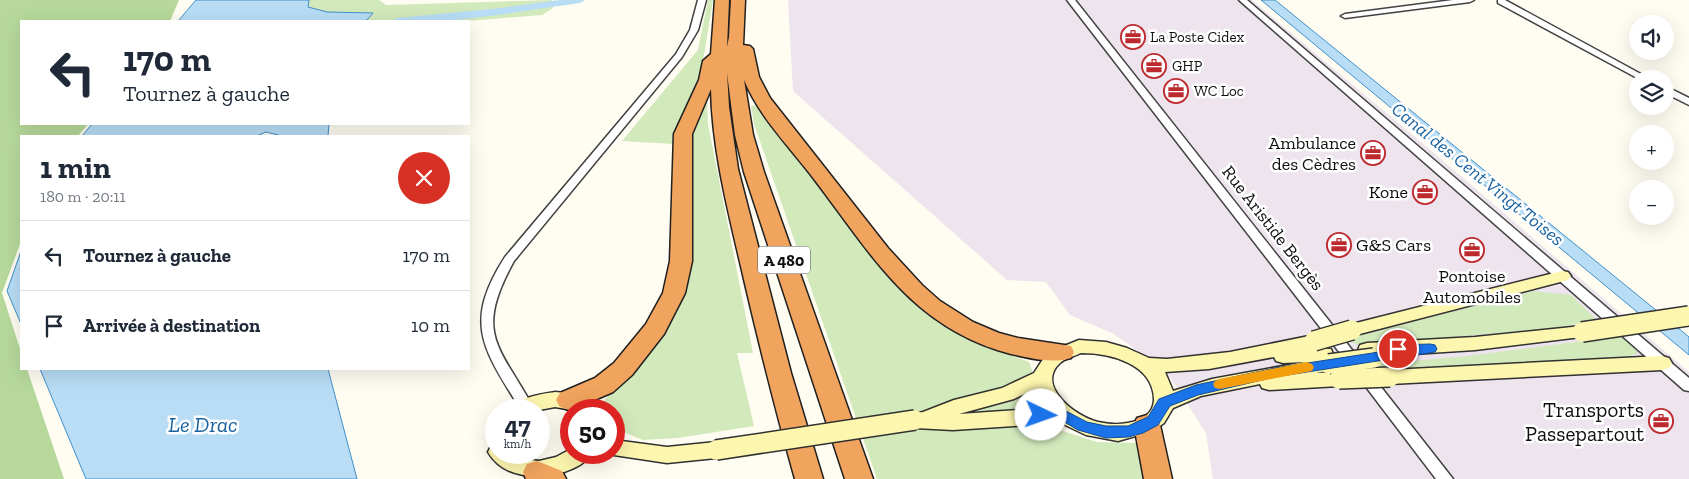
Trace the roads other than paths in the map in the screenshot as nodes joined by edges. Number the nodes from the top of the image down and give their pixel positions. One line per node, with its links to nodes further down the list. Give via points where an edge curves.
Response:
1 (702, 0): 22 (street, via 694,30 679,55 509,260 491,292 486,322 491,348)
2 (722, 0): 10 (highway, A 480)
3 (738, 0): 9 (highway, A 480)
4 (1071, 0): 35 (street, Rue Aristide Bergès)
5 (1243, 0): 14 (street)
6 (1470, 0): 8 (street)
7 (1499, 0): 11 (street)
8 (1345, 16)
9 (737, 37): 16 (highway, via 745,49 754,84 770,109 886,259 921,296 951,320 1001,344 1029,351); 33 (highway, A 480, via 734,50 740,111 754,172)
10 (720, 53): 23 (highway, via 711,61 704,88 683,134 681,261 674,293 656,328 623,369 604,385); 32 (highway, A 480, via 720,107 728,169 778,373)
11 (1629, 70)
12 (1674, 94): 13 (street)
13 (1689, 102)
14 (1562, 276): 17 (main road, bridge, via 1352,330); 18 (street)
15 (1689, 316): 17 (main road, bridge, via 1508,342)
16 (1062, 352): 19 (main road, via 1079,347 1099,347 1128,355); 20 (main road, via 1049,363)
17 (1326, 359): 18 (main road, bridge, via 1390,377); 19 (main road, via 1232,359 1178,366); 24 (main road, via 1212,386)
18 (1662, 363): 21 (street)
19 (1145, 366): 24 (main road, via 1160,384)
20 (1043, 377): 25 (main road, via 1047,396); 26 (main road, via 1007,394)
21 (1689, 386)
22 (519, 399)
23 (571, 399)
24 (1164, 403): 27 (main road, via 1158,416)
25 (1064, 415): 26 (main road, via 955,422); 27 (main road, via 1083,426 1106,432 1128,432)
26 (921, 420): 28 (main road, bridge, via 667,455)
27 (1147, 426): 34 (highway)
28 (625, 449)
29 (508, 464): 31 (main road)
30 (563, 464): 31 (main road)
31 (544, 475)
32 (809, 479)
33 (859, 479)
34 (1158, 479)
35 (1445, 479)

